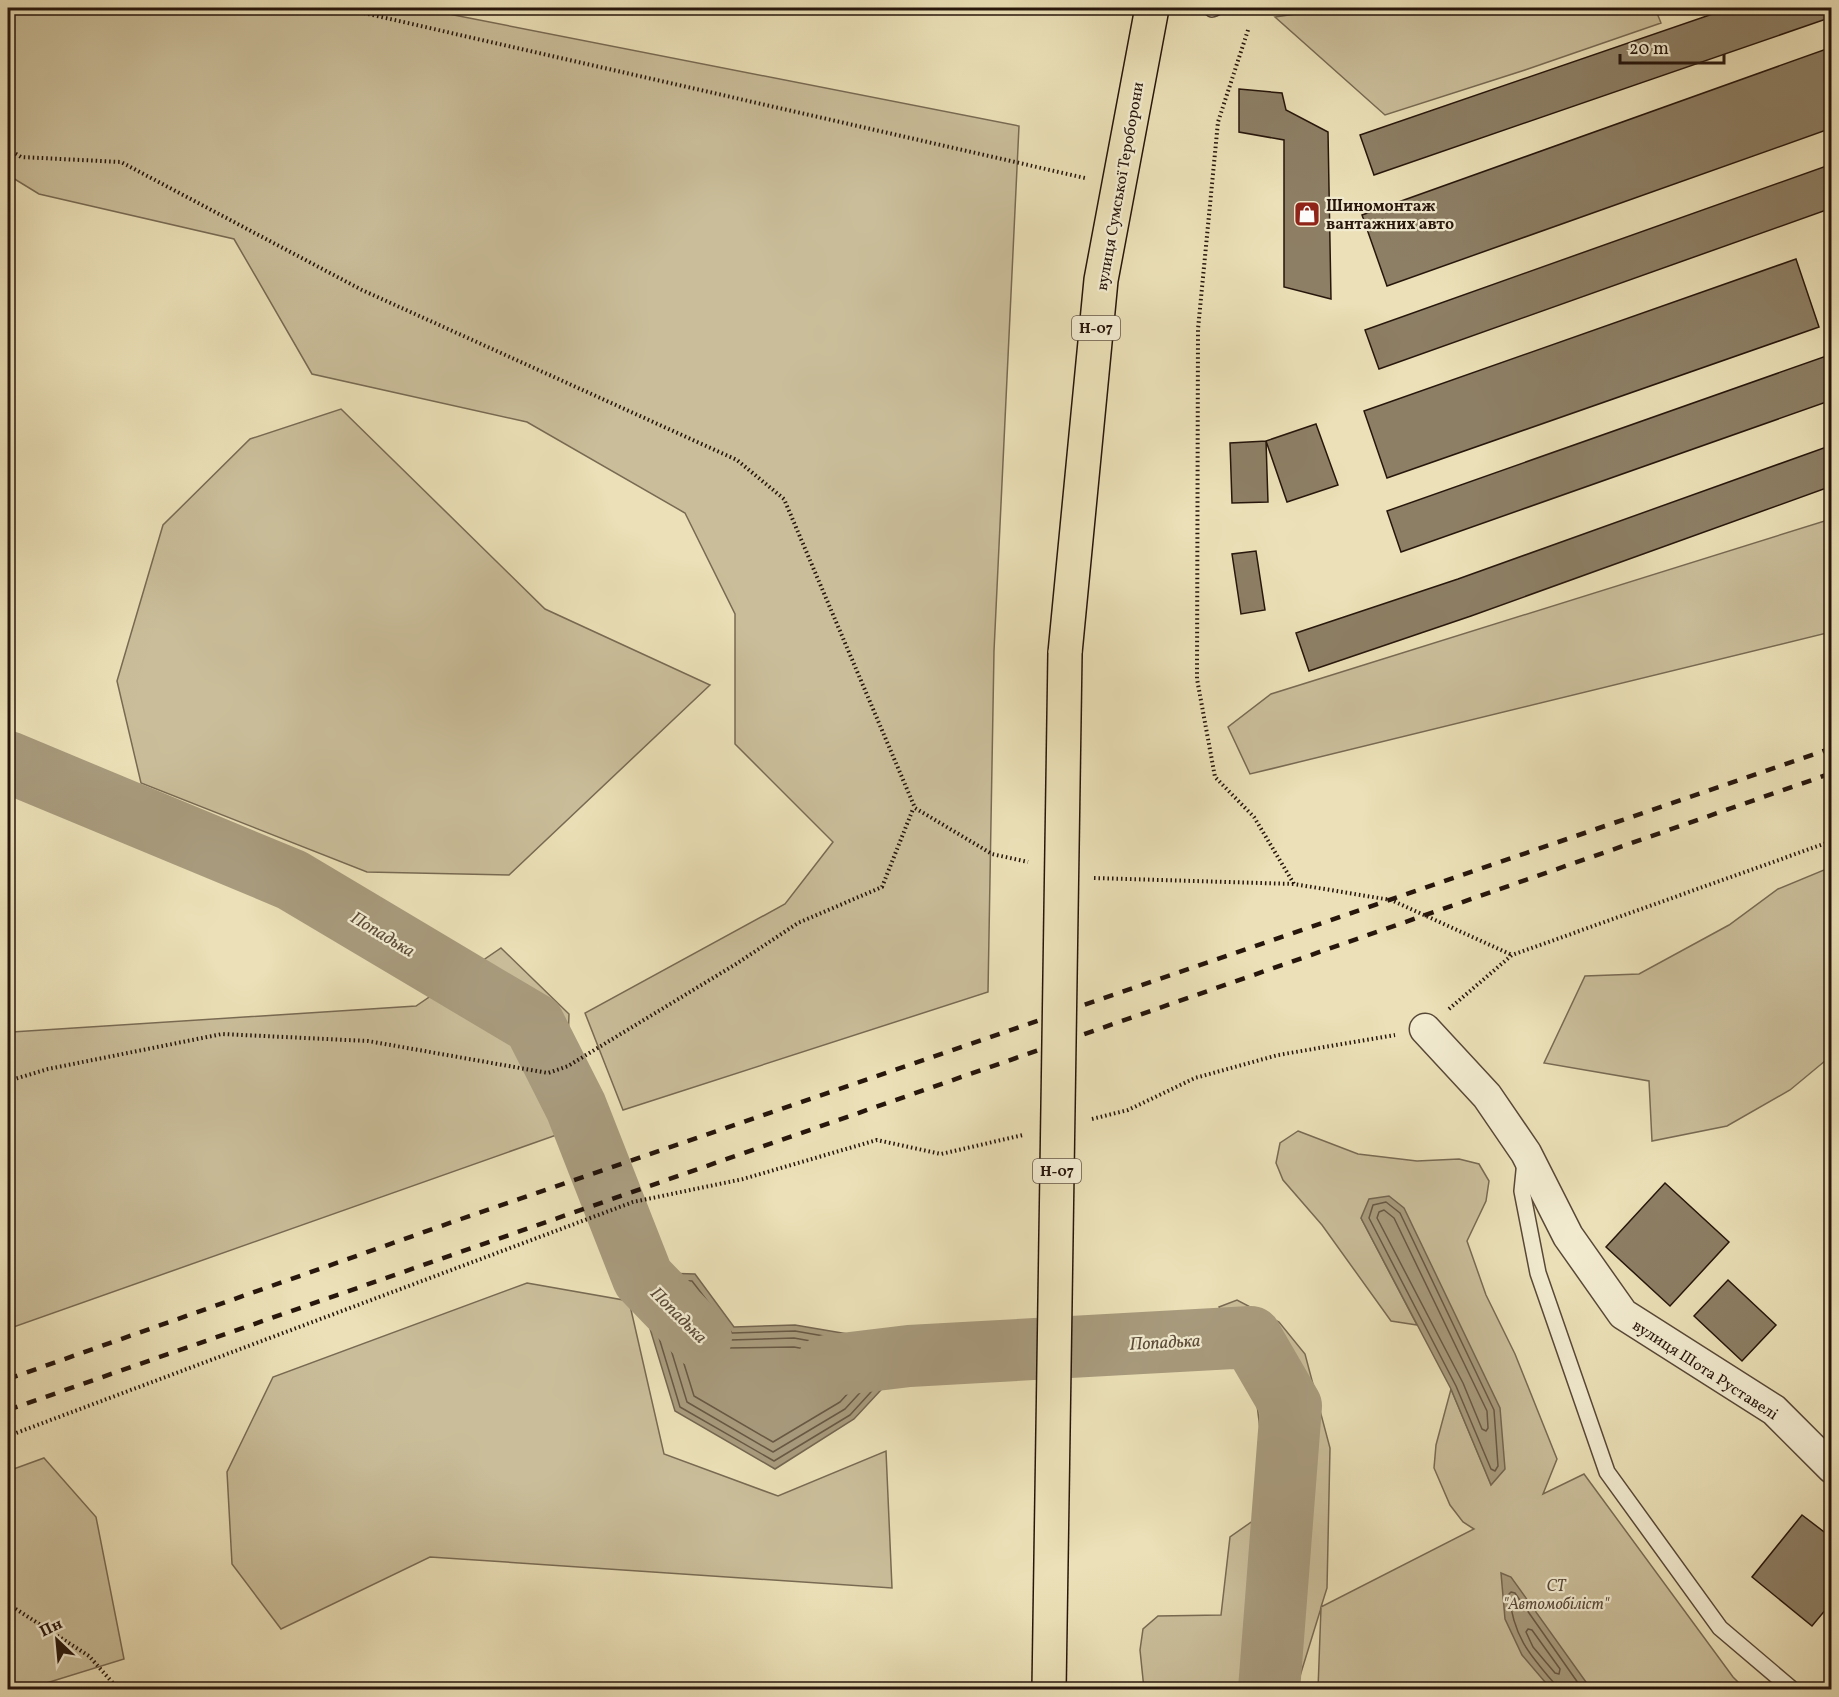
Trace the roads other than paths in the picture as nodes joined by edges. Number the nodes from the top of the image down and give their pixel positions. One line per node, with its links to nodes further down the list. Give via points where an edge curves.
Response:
1 (1152, 8): 5 (main road, вулиця Сумської Тероборони / Н-07, bridge, via 1101,280 1065,653)
2 (1425, 1029): 3 (street, вулиця Шота Руставелі, via 1487,1096)
3 (1526, 1153): 4 (street, вулиця Шота Руставелі, via 1568,1236 1623,1314 1774,1410); 6 (lane, via 1522,1191 1538,1273 1607,1472 1720,1628)
4 (1832, 1468)
5 (1049, 1689)
6 (1793, 1689)

